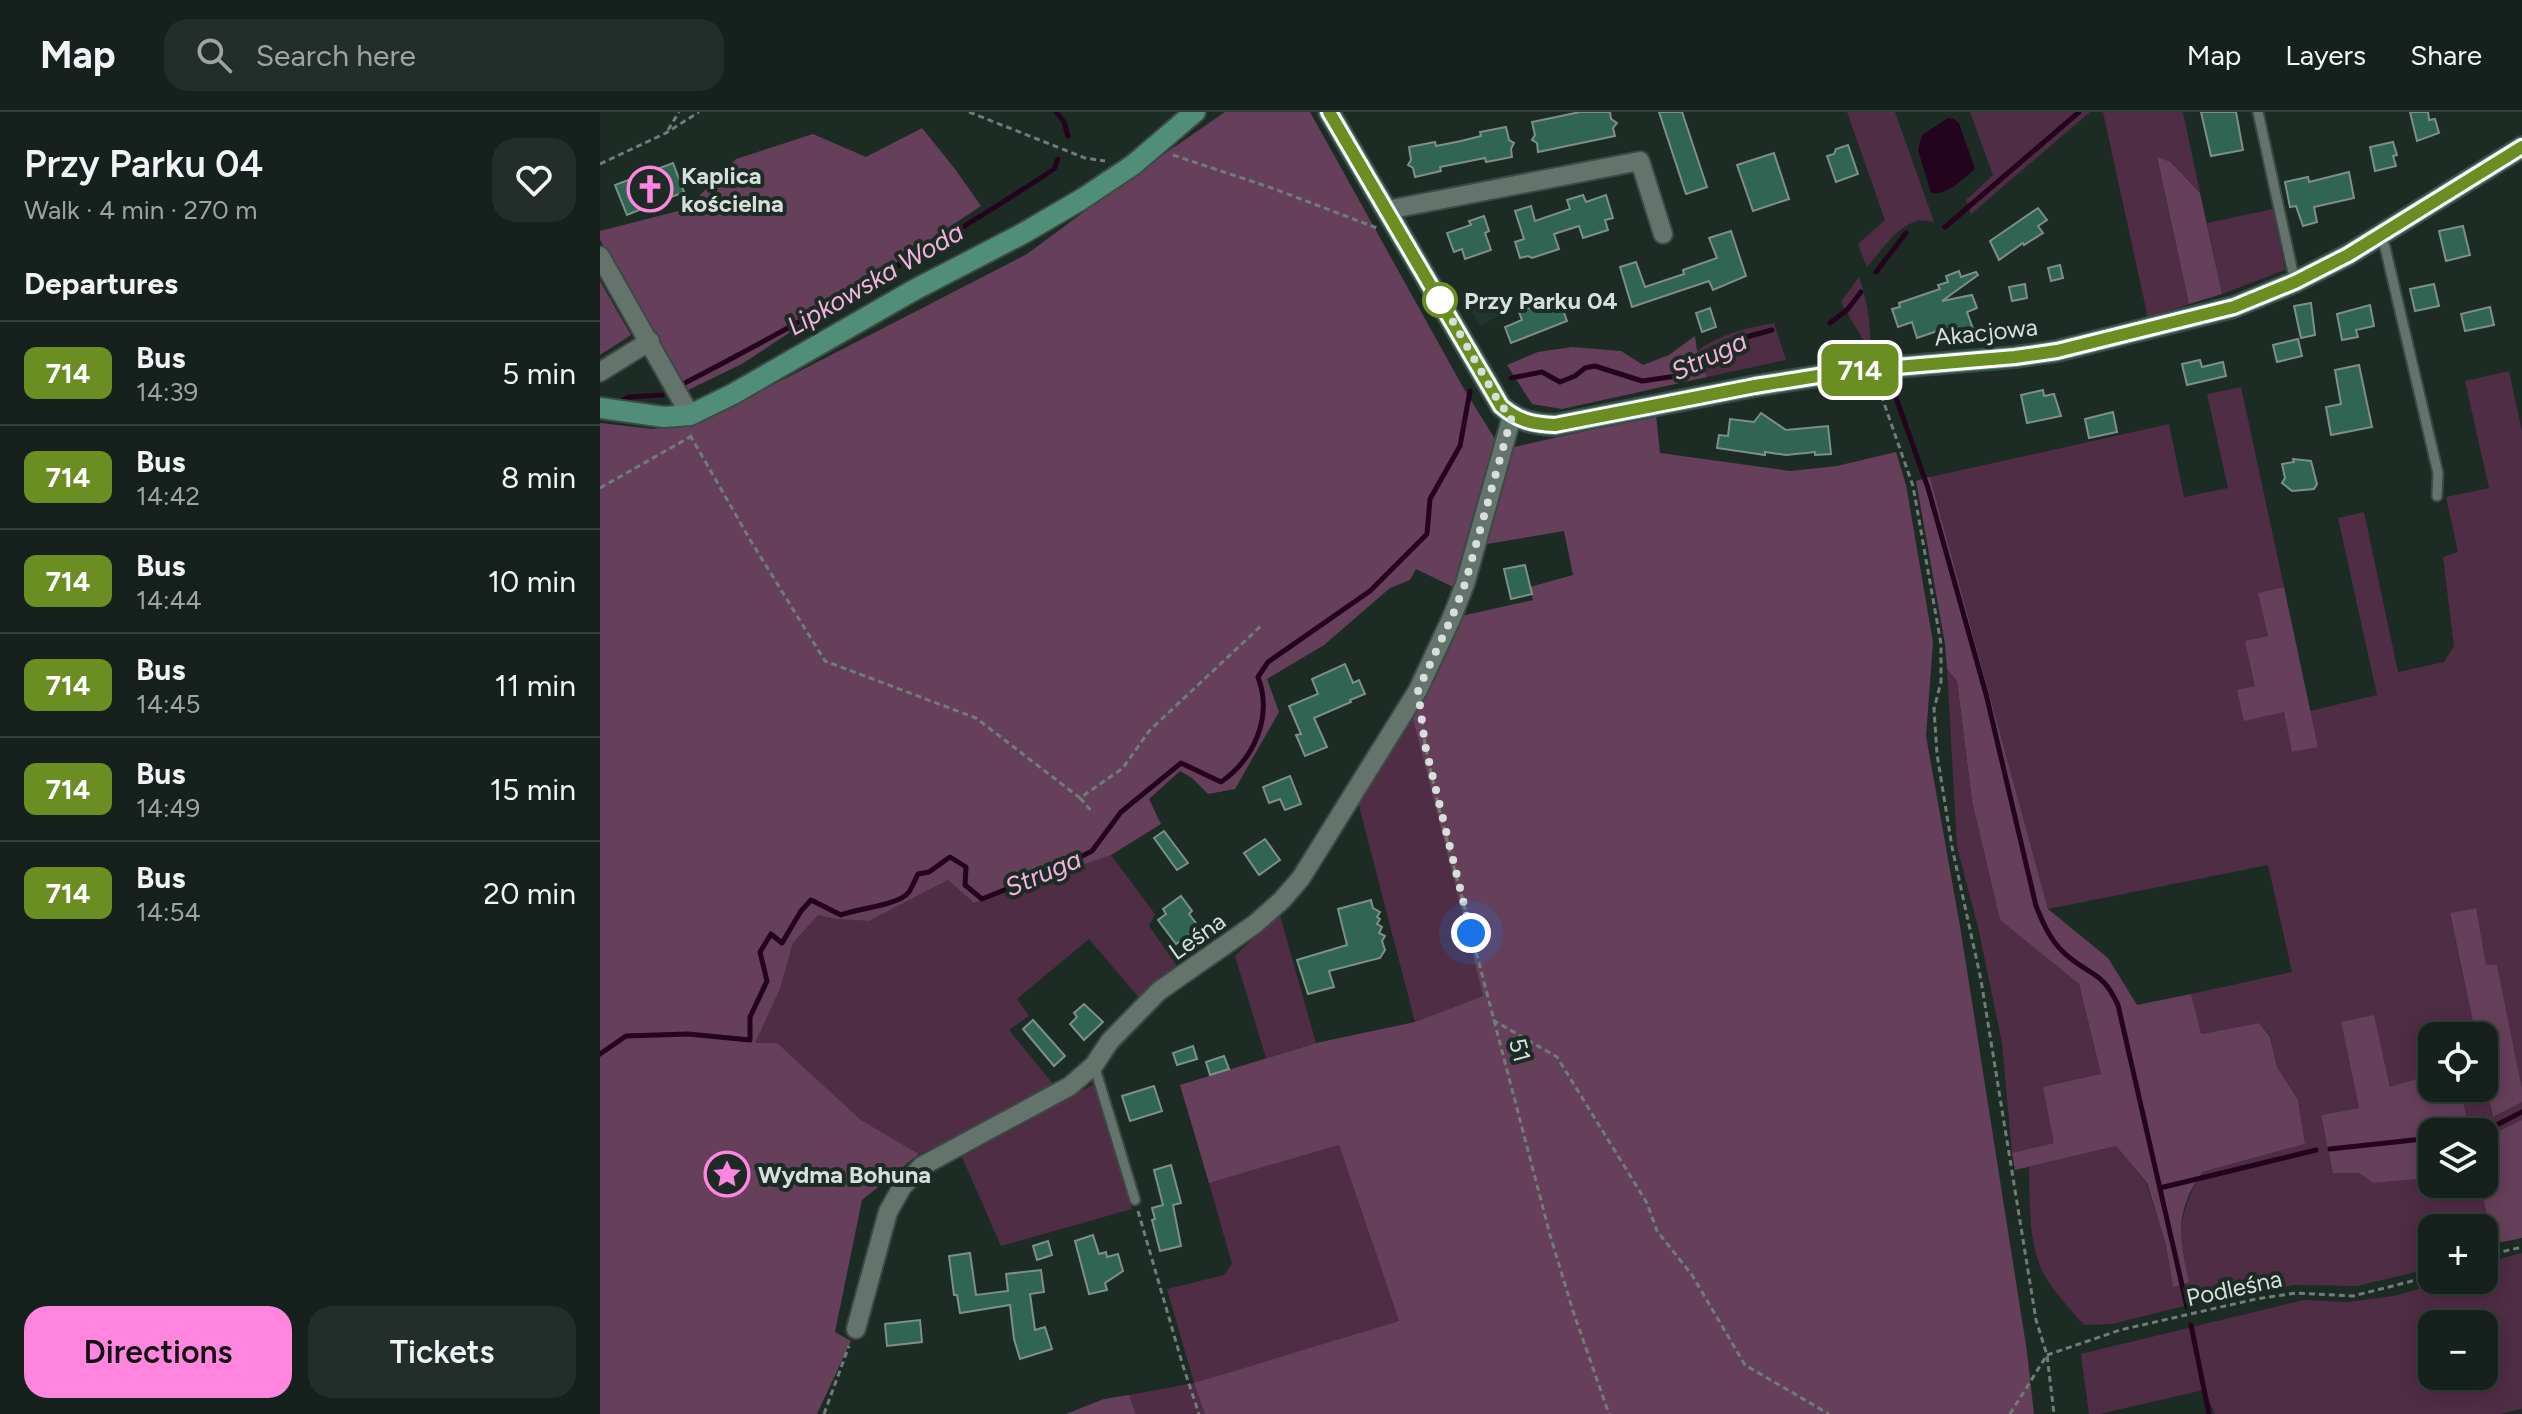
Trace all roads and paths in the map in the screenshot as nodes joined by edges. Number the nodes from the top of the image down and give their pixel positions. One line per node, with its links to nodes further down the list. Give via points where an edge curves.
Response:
1 (679, 112): 7 (path)
2 (699, 112): 7 (path)
3 (969, 112): 11 (path, via 1085,158)
4 (1195, 112): 9 (street)
5 (1329, 112): 12 (street)
6 (2258, 112): 16 (lane)
7 (666, 133): 10 (path)
8 (2522, 147): 14 (street, Akacjowa)
9 (1153, 149): 11 (street); 12 (path, via 1381,230)
10 (600, 164)
11 (1133, 165): 21 (street, via 1022,234)
12 (1391, 217): 13 (street, via 1640,161); 22 (street, via 1501,406)
13 (1663, 234)
14 (2380, 237): 16 (street, Akacjowa); 25 (lane, via 2438,473)
15 (600, 256): 17 (street)
16 (2295, 282): 18 (street, Akacjowa, via 2234,307 2057,351)
17 (650, 341): 19 (street); 21 (street)
18 (1875, 368): 22 (street, Akacjowa, via 1555,425); 37 (path, via 1913,486 1936,615 1941,644 1941,682 1934,709 1937,754 1981,980 2036,1320)
19 (600, 372)
20 (600, 408): 21 (street, via 664,417)
21 (690, 415): 23 (path)
22 (1512, 416): 27 (street, Leśna, via 1465,584)
23 (690, 437): 24 (path); 28 (path, via 825,661 976,718)
24 (600, 488)
25 (2437, 496)
26 (1263, 624): 28 (path, via 1149,731 1123,768)
27 (1418, 690): 30 (path, 51, via 1425,745); 31 (street, Leśna, via 1292,889 1255,924 1159,991)
28 (1080, 798): 29 (path)
29 (1093, 813)
30 (1493, 1020): 40 (path, 51, via 1550,1235); 41 (path, via 1557,1057 1647,1203 1657,1231 1692,1275 1745,1365)
31 (1094, 1065): 32 (lane); 36 (street, Leśna, via 1070,1086 922,1166 902,1187 888,1212)
32 (1135, 1200): 39 (path)
33 (2522, 1247): 34 (path)
34 (2498, 1253)
35 (2418, 1280): 37 (path, Podleśna, via 2353,1296 2296,1293 2256,1299 2120,1330)
36 (856, 1329): 38 (path)
37 (2047, 1355): 42 (path); 43 (path)
38 (824, 1414)
39 (1199, 1414)
40 (1609, 1414)
41 (1829, 1414)
42 (2010, 1414)
43 (2054, 1414)

